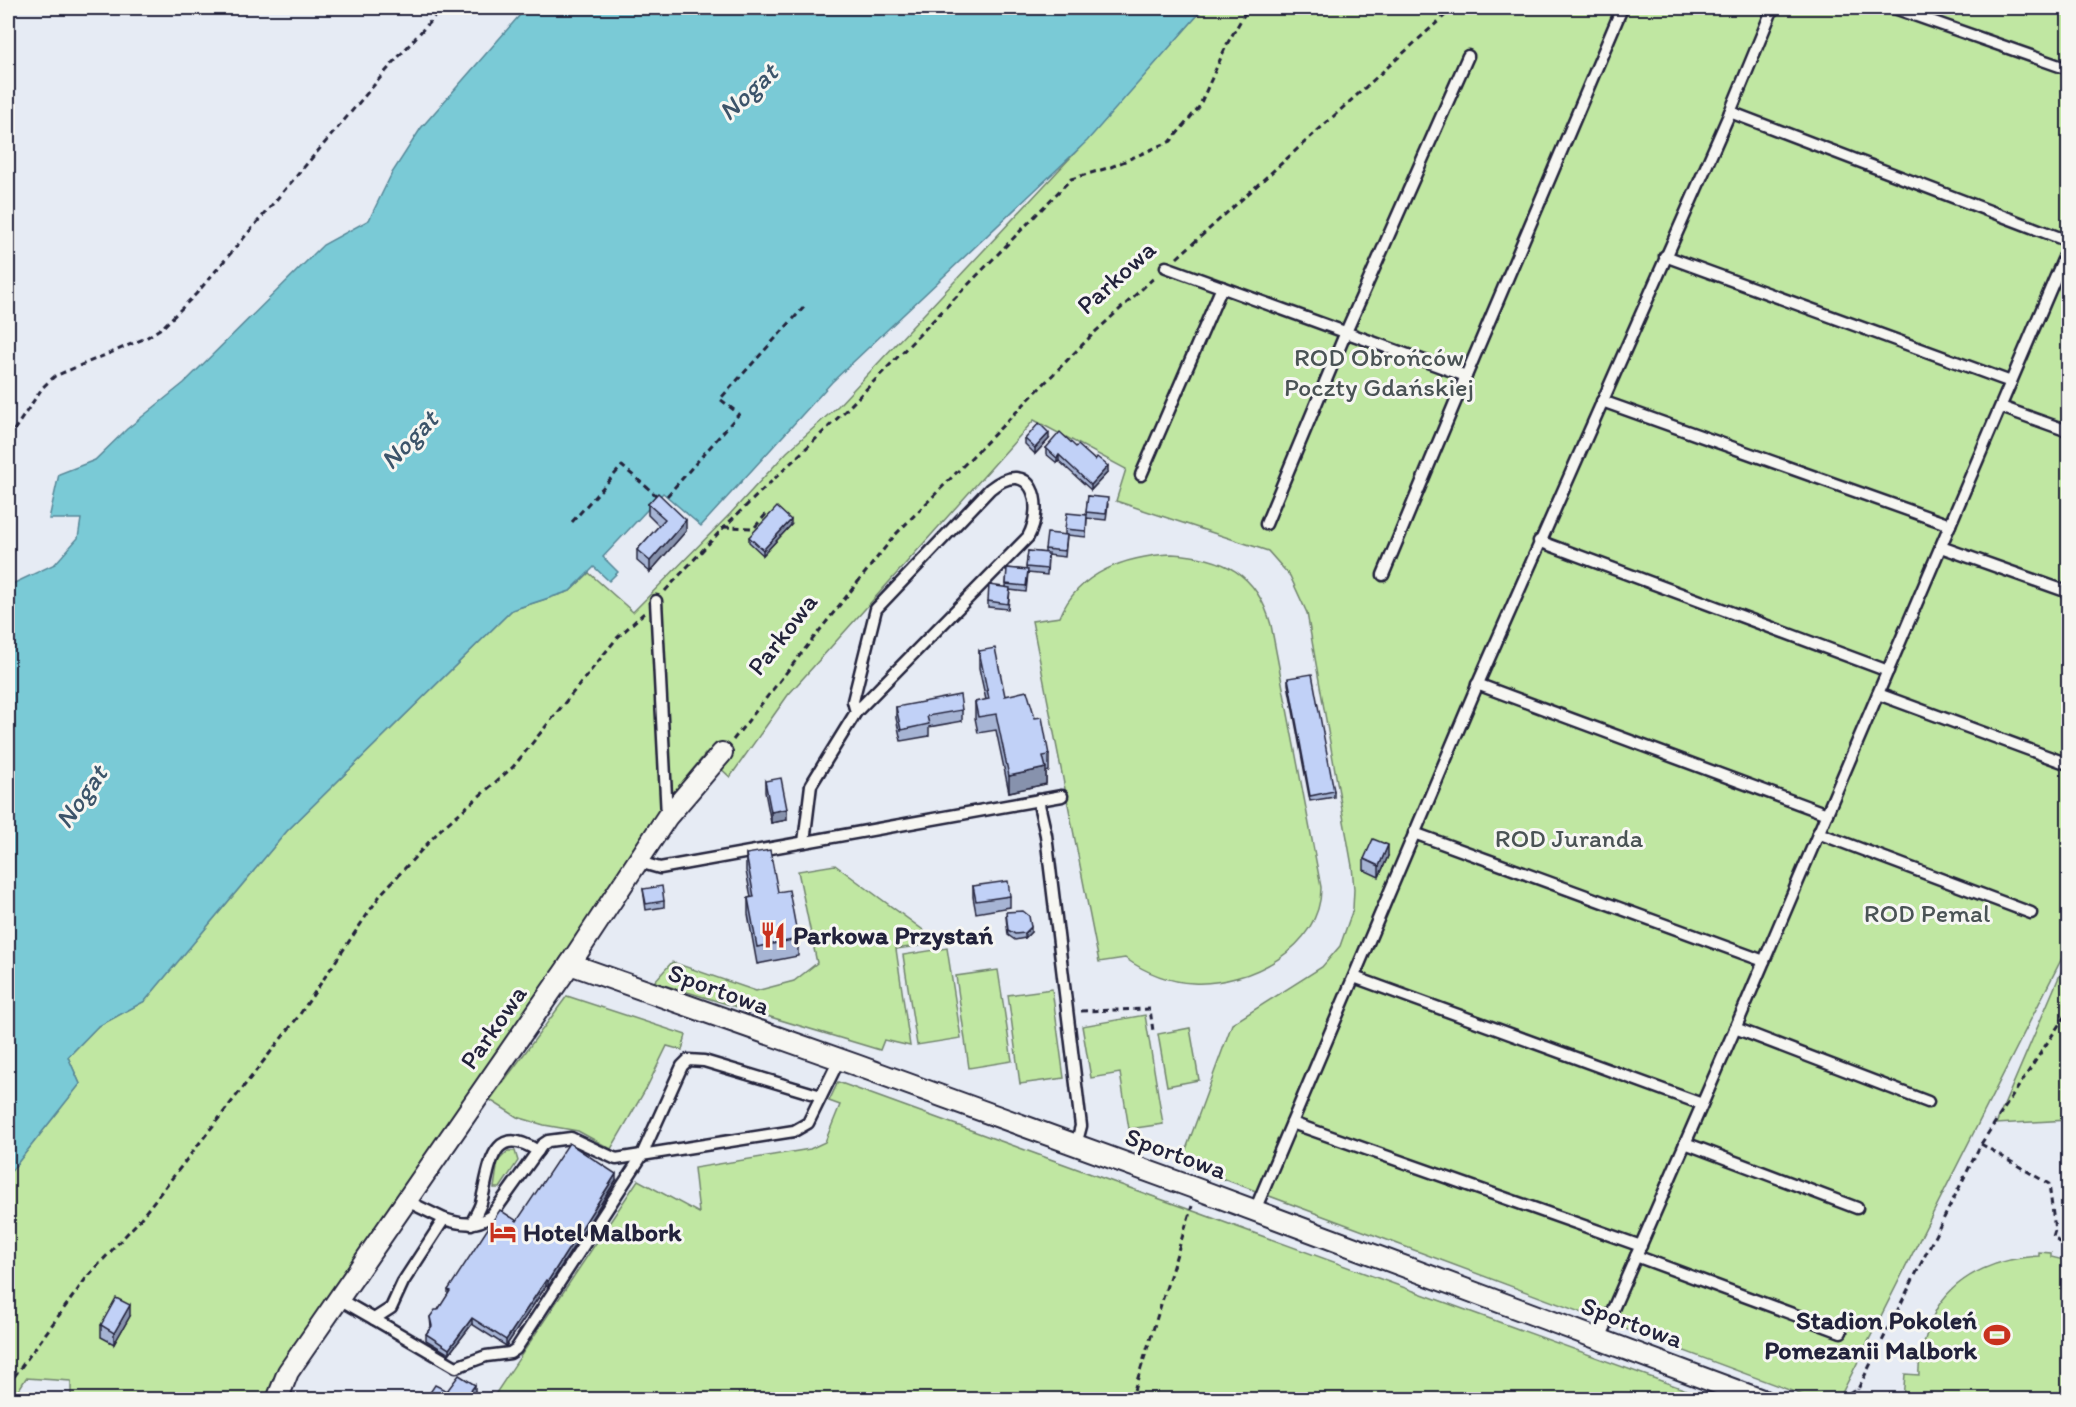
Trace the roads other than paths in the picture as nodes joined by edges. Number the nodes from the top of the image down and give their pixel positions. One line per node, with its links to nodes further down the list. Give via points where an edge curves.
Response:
1 (1622, 8): 14 (lane)
2 (1773, 8): 6 (lane)
3 (1894, 8): 5 (lane)
4 (1468, 56): 13 (lane)
5 (2068, 69)
6 (1730, 112): 7 (lane); 9 (lane)
7 (2068, 241)
8 (2068, 248): 10 (lane)
9 (1665, 256): 15 (lane); 16 (lane)
10 (2065, 266): 15 (lane)
11 (1167, 267): 12 (lane)
12 (1222, 287): 13 (lane); 19 (lane)
13 (1346, 333): 14 (lane); 20 (lane)
14 (1466, 376): 24 (lane)
15 (2011, 382): 17 (lane)
16 (1602, 401): 21 (lane); 22 (lane)
17 (2001, 407): 18 (lane); 21 (lane)
18 (2068, 431)
19 (1141, 475)
20 (1266, 524)
21 (1950, 525): 23 (lane)
22 (1539, 541): 27 (lane); 28 (lane)
23 (1941, 547): 25 (lane); 27 (lane)
24 (1383, 575)
25 (2068, 592)
26 (656, 601): 36 (lane)
27 (1888, 670): 29 (lane)
28 (1478, 684): 35 (lane); 37 (lane)
29 (1878, 693): 32 (lane); 35 (lane)
30 (856, 712): 30 (lane, via 1028,537 1034,528 1036,508 1033,488 1026,480 1005,479 990,489 876,609 853,701); 39 (lane, via 811,785)
31 (722, 753): 36 (street, Parkowa)
32 (2068, 764)
33 (1062, 796): 34 (lane)
34 (1038, 800): 39 (lane); 52 (lane, via 1046,835 1081,1126)
35 (1827, 814): 38 (lane)
36 (668, 817): 40 (street, Parkowa)
37 (1414, 833): 42 (lane); 44 (lane)
38 (1818, 833): 41 (lane); 42 (lane)
39 (804, 842): 40 (lane, via 660,868)
40 (639, 862): 43 (street, Parkowa)
41 (2031, 913)
42 (1764, 961): 45 (lane)
43 (570, 964): 46 (street, Sportowa); 55 (street, Parkowa)
44 (1354, 977): 49 (lane); 50 (lane)
45 (1735, 1028): 48 (lane); 49 (lane)
46 (839, 1060): 47 (lane); 52 (street, Sportowa)
47 (821, 1096): 54 (lane, via 808,1123 794,1131); 54 (lane, via 704,1061 688,1060)
48 (1928, 1102)
49 (1702, 1104): 51 (lane)
50 (1292, 1123): 57 (lane); 60 (lane)
51 (1685, 1143): 56 (lane); 60 (lane)
52 (1076, 1145): 57 (street, Sportowa)
53 (538, 1151): 54 (lane, via 548,1141 570,1138 616,1159); 59 (lane, via 491,1216); 59 (lane, via 520,1141 498,1147)
54 (641, 1156): 63 (lane, via 510,1353 486,1356 456,1367)
55 (407, 1201): 58 (lane); 62 (street, Parkowa)
56 (1857, 1208)
57 (1255, 1210): 65 (street, Sportowa)
58 (444, 1219): 59 (lane); 63 (lane, via 391,1308)
59 (471, 1224)
60 (1641, 1246): 61 (lane)
61 (1636, 1256): 64 (lane); 65 (lane)
62 (339, 1299): 63 (lane); 66 (street, Parkowa, via 288,1372)
63 (374, 1319)
64 (1841, 1332)
65 (1600, 1339): 67 (street, Sportowa)
66 (277, 1400)
67 (1762, 1400)

